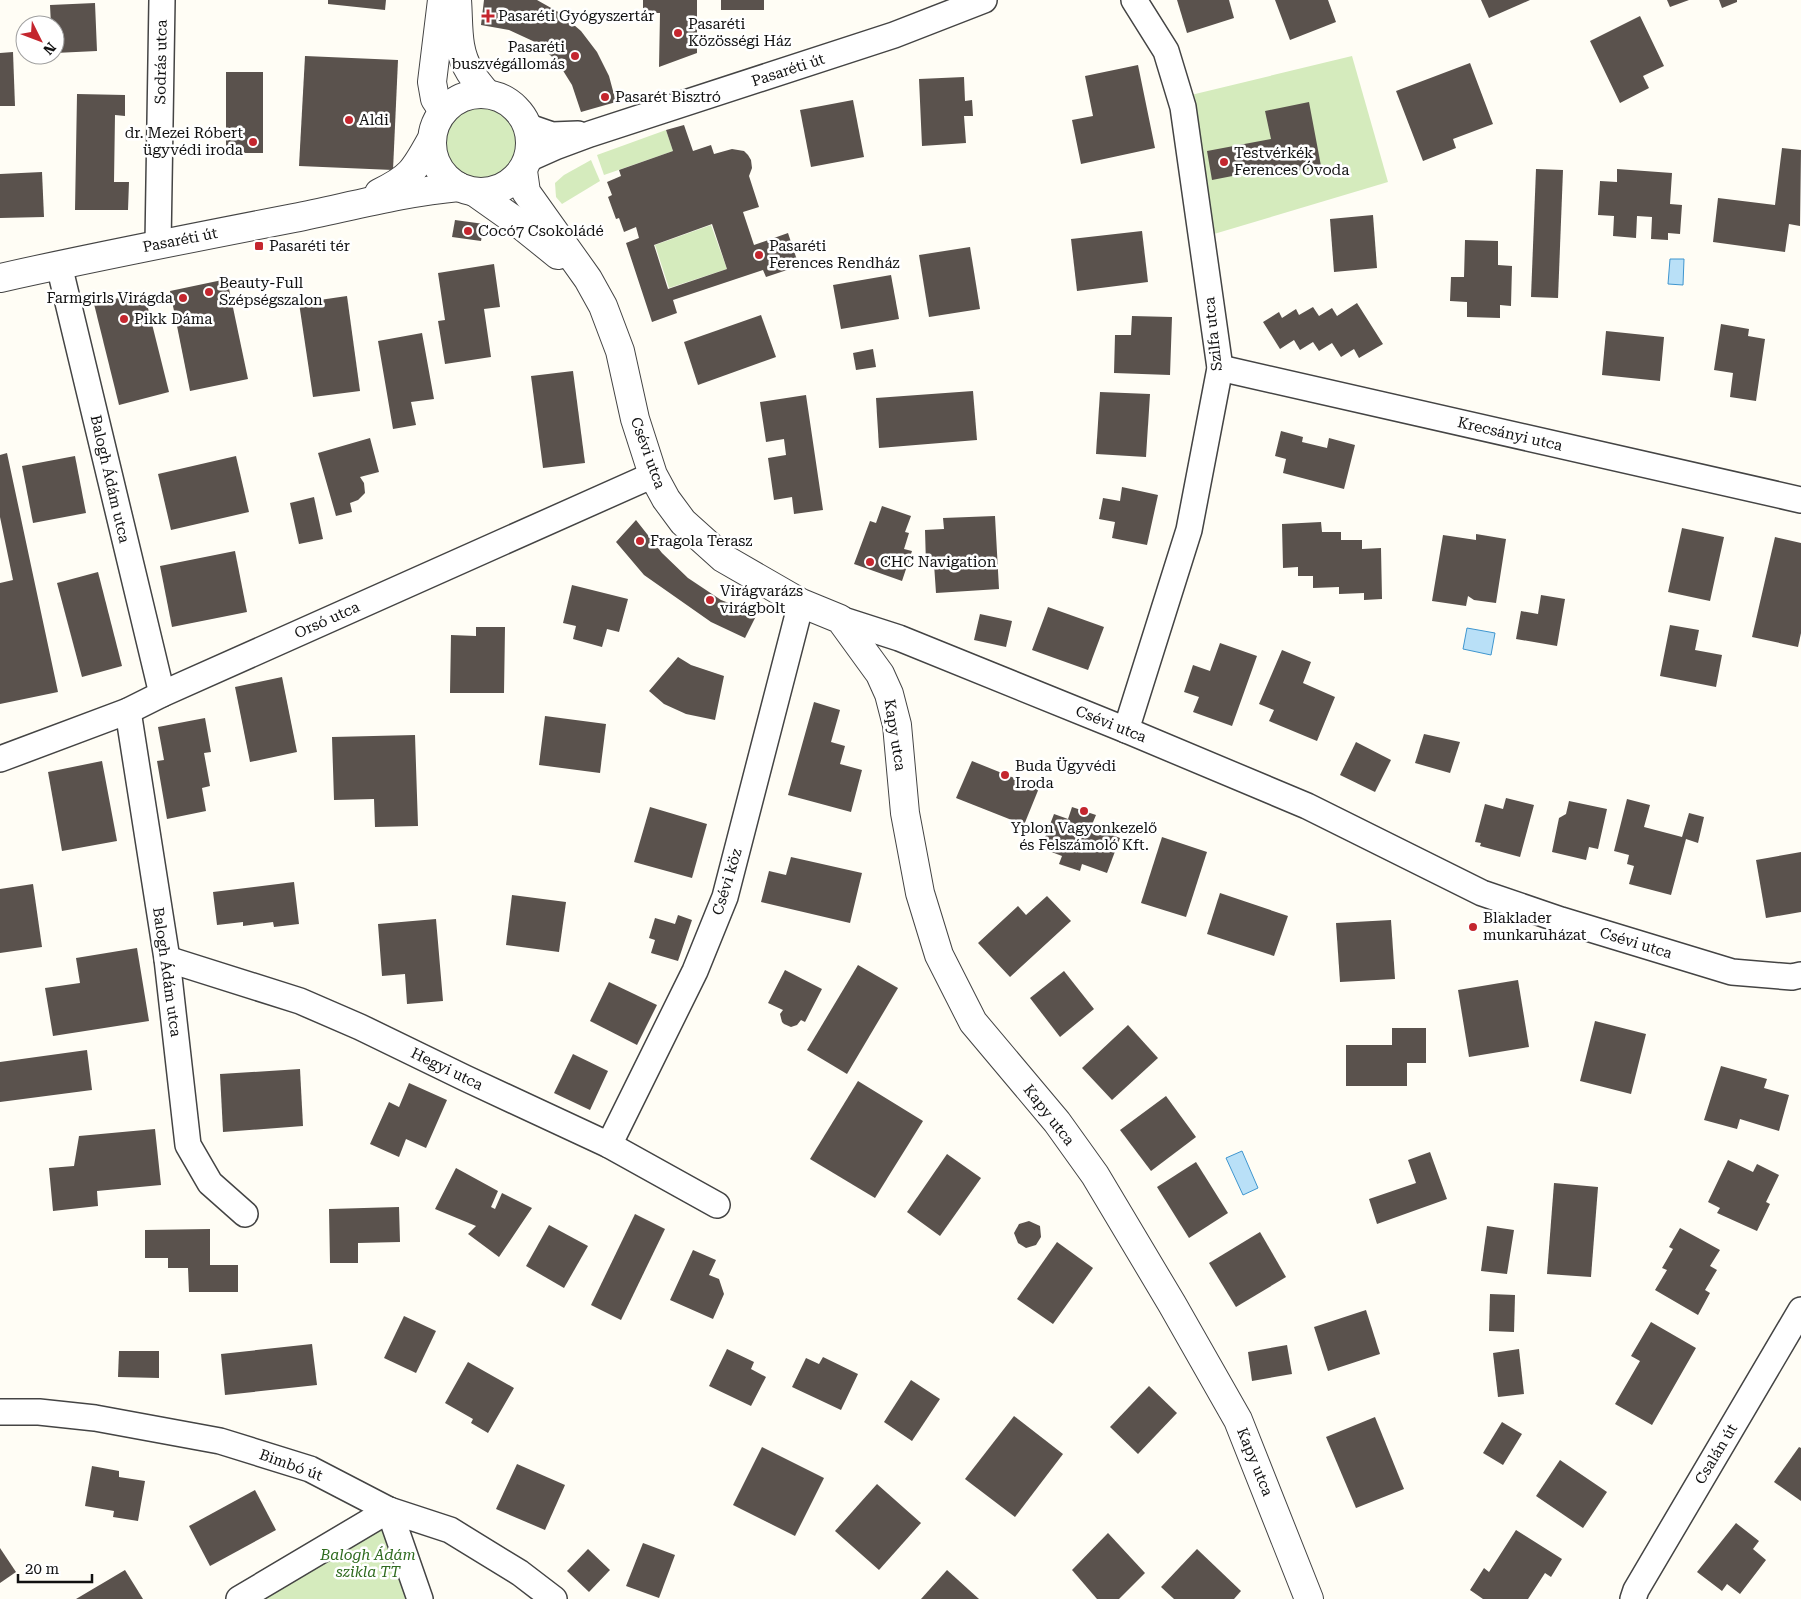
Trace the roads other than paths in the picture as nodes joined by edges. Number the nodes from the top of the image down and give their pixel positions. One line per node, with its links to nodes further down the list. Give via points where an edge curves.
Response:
1 (162, 0): 14 (street, Sodrás utca)
2 (442, 0): 7 (street, via 432,82 435,99)
3 (458, 0): 6 (street, via 458,40 462,56 470,73)
4 (984, 0): 9 (street, Pasaréti út, via 894,35)
5 (1134, 0): 18 (street, Szilfa utca, via 1166,51 1184,107)
6 (487, 94): 7 (street, via 460,100); 8 (street, via 513,105)
7 (443, 111): 10 (street, via 433,128)
8 (528, 127): 9 (street, Pasaréti út, via 552,135); 11 (street, via 531,143)
9 (590, 134): 11 (street, Pasaréti út, via 555,147)
10 (430, 142): 12 (street, via 437,169); 13 (street, Pasaréti út, via 416,168 404,179)
11 (526, 165): 12 (street, via 510,183 493,191); 17 (street, Csévi utca, via 526,192)
12 (467, 190): 13 (street, Pasaréti út, via 428,189); 17 (street, Csévi utca, via 517,222)
13 (360, 203): 14 (street, Pasaréti út)
14 (158, 244): 15 (street, Pasaréti út)
15 (59, 265): 16 (street, Pasaréti út); 23 (street, Balogh Ádám utca)
16 (0, 278)
17 (588, 280): 19 (street, Csévi utca, via 603,306 620,351 634,419)
18 (1220, 368): 20 (street, Krecsányi utca); 25 (street, Szilfa utca, via 1189,530)
19 (653, 475): 21 (street, Csévi utca, via 683,522 702,540 723,558); 23 (street, Orsó utca)
20 (1801, 500)
21 (801, 603): 22 (street, Csévi utca); 29 (street, Csévi köz, via 725,897 695,971)
22 (840, 619): 25 (street, Csévi utca, via 899,638); 39 (street, Kapy utca, via 880,674 889,694 897,725 906,813 920,893 940,955 973,1022 1057,1122 1095,1174 1182,1321 1238,1420)
23 (162, 694): 24 (street, Orsó utca)
24 (128, 711): 26 (street, Orsó utca); 27 (street, Balogh Ádám utca)
25 (1126, 730): 28 (street, Csévi utca, via 1307,806 1482,893 1732,972)
26 (0, 759)
27 (167, 959): 29 (street, Hegyi utca, via 309,1005); 31 (street, Balogh Ádám utca, via 188,1145 210,1183)
28 (1801, 975)
29 (609, 1145): 30 (street, Hegyi utca)
30 (717, 1205)
31 (245, 1214)
32 (1801, 1310): 35 (street, Csalán út)
33 (0, 1412): 34 (street, Bimbó út, via 95,1418 220,1441 310,1469)
34 (389, 1510): 36 (street); 37 (street); 38 (street, Bimbó út, via 450,1530 520,1573)
35 (1637, 1596)
36 (239, 1599)
37 (420, 1599)
38 (554, 1599)
39 (1309, 1599)

